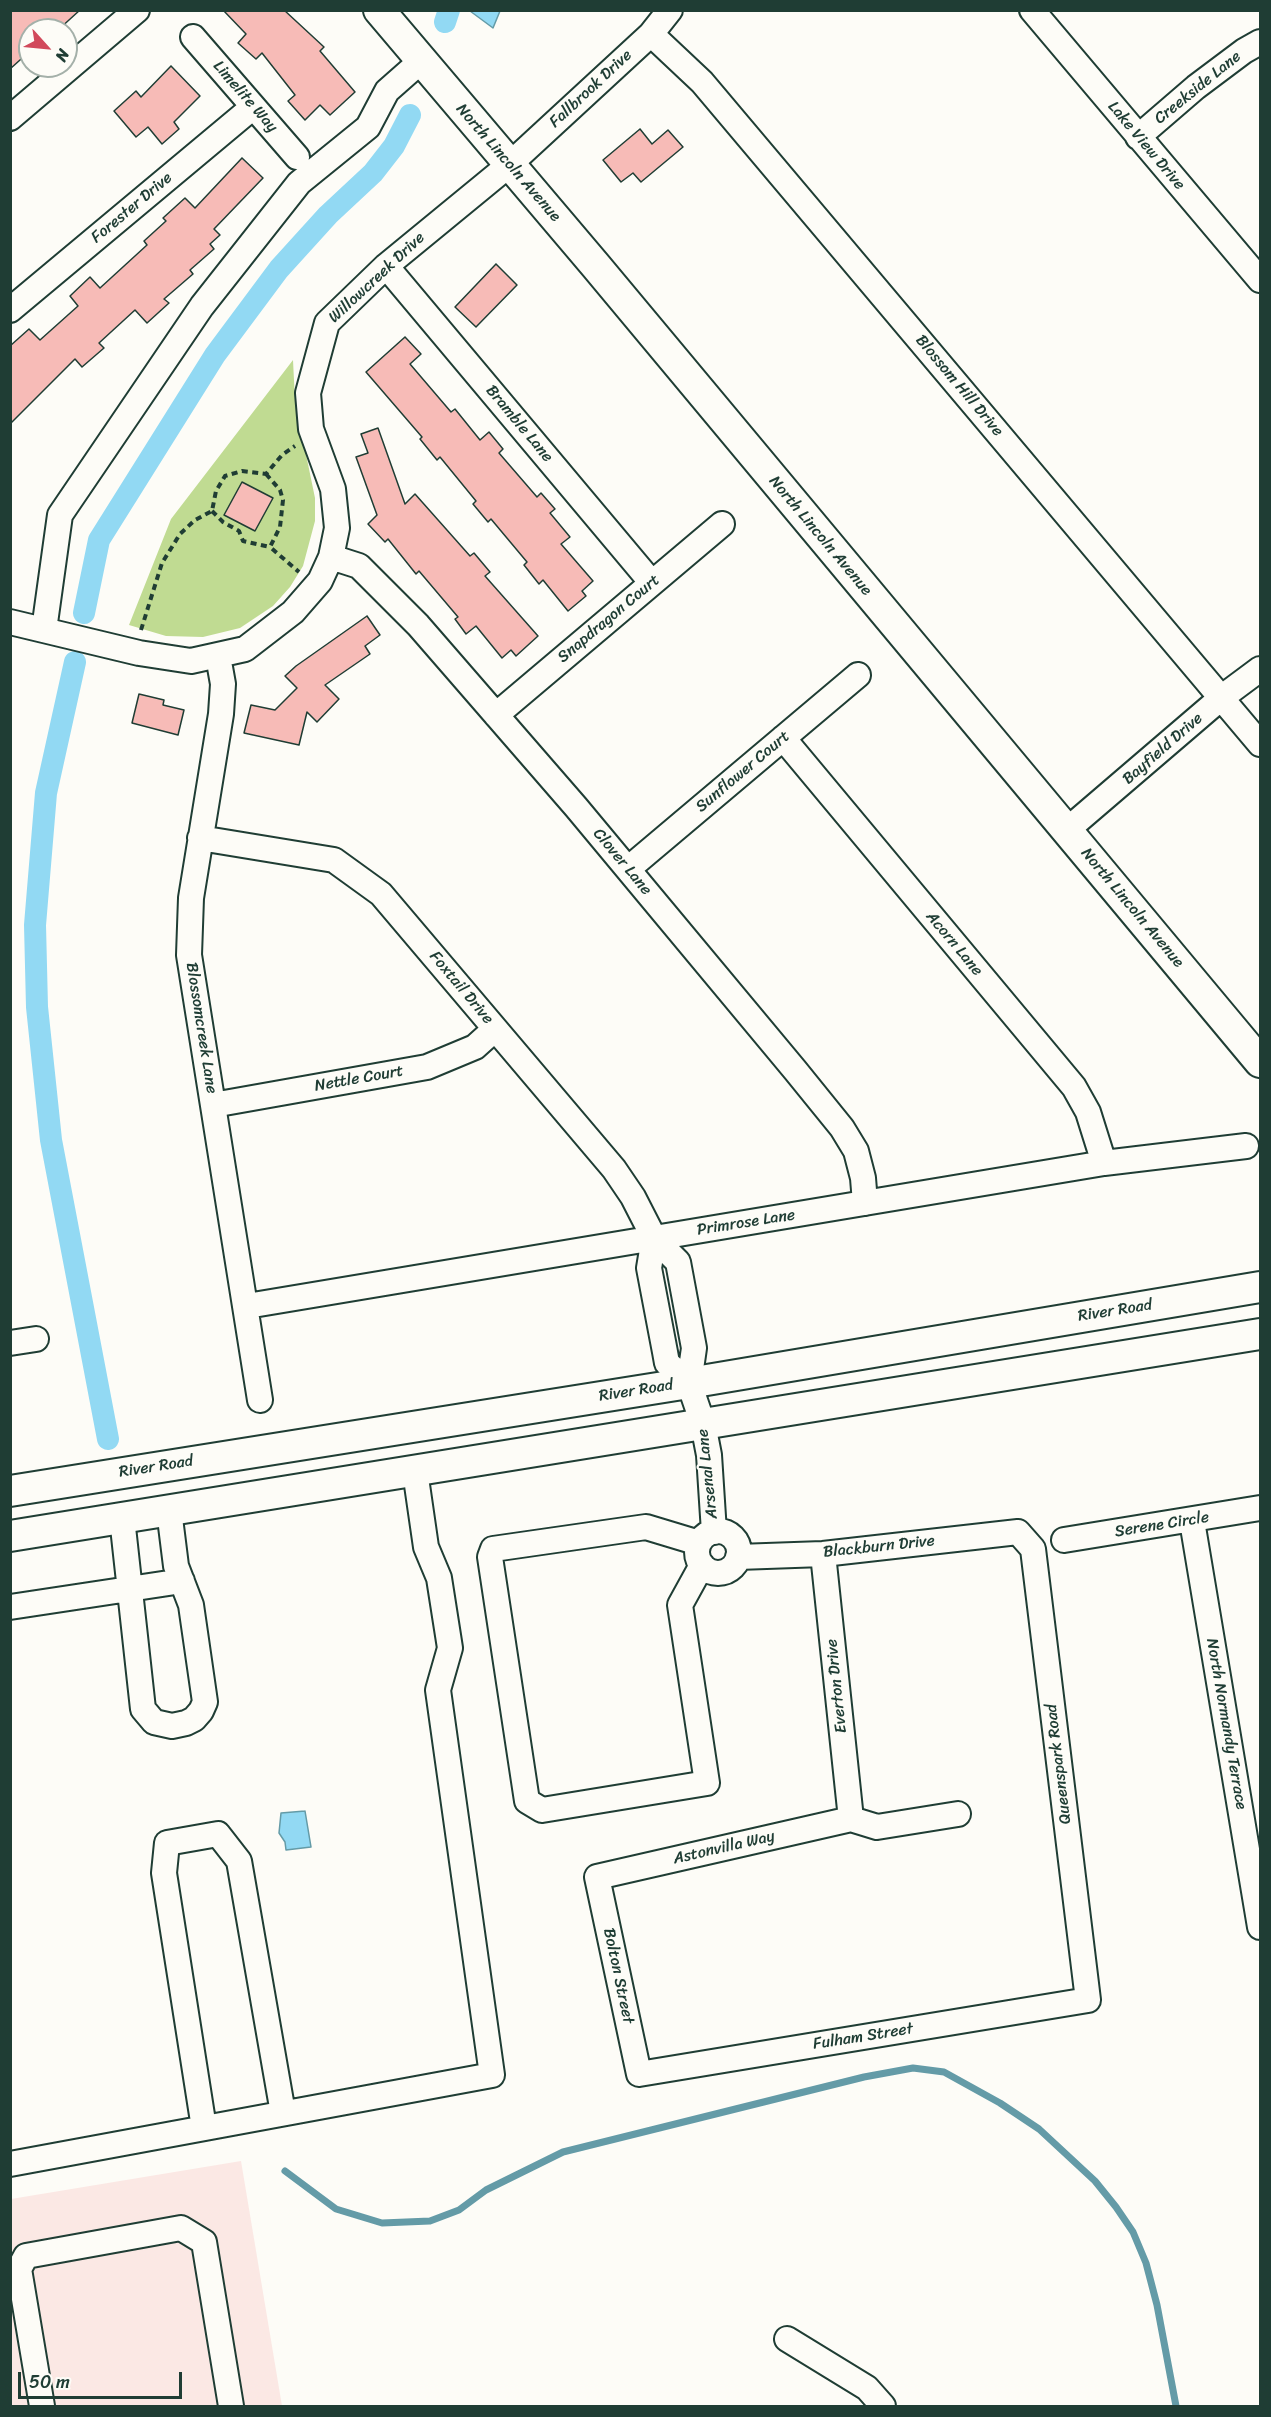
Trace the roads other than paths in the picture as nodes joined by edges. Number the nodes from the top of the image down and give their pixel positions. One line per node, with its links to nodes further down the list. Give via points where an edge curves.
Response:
1 (137, 10): 10 (street)
2 (379, 10): 8 (main road, North Lincoln Avenue)
3 (670, 10): 5 (street, Fallbrook Drive)
4 (1032, 10): 11 (street, Lake View Drive)
5 (651, 34): 13 (street, Fallbrook Drive); 25 (street, Blossom Hill Drive, via 702,82)
6 (193, 37): 9 (street, Limelite Way)
7 (1260, 42): 11 (street, Creekside Lane, via 1197,87)
8 (421, 61): 13 (main road, North Lincoln Avenue); 21 (street, via 387,91 368,127 299,183 202,306 60,515)
9 (254, 106): 12 (street, Limelite Way); 16 (street, Forester Drive)
10 (10, 118)
11 (1138, 137): 15 (street, Lake View Drive)
12 (297, 157)
13 (509, 165): 14 (street, Willowcreek Drive); 29 (main road, North Lincoln Avenue)
14 (386, 266): 18 (street, Willowcreek Drive, via 327,322 308,393 311,429 333,489 337,528); 19 (street, Bramble Lane)
15 (1260, 280)
16 (10, 310)
17 (722, 524): 19 (street, Snapdragon Court)
18 (331, 557): 22 (street, Willowcreek Drive, via 320,580 293,612 245,649); 26 (street, Clover Lane, via 360,566 418,625)
19 (652, 583): 26 (street, Snapdragon Court)
20 (10, 622): 21 (street, Willowcreek Drive)
21 (44, 630): 22 (street, Willowcreek Drive, via 180,660)
22 (218, 656): 30 (street, Blossomcreek Lane, via 223,684 221,714)
23 (1260, 669): 25 (street, Bayfield Drive)
24 (858, 675): 27 (street, Sunflower Court)
25 (1221, 698): 28 (street, Blossom Hill Drive); 29 (street, Bayfield Drive)
26 (496, 715): 31 (street, Clover Lane)
27 (783, 738): 31 (street, Sunflower Court); 36 (street, Acorn Lane, via 1074,1087 1088,1112)
28 (1260, 744)
29 (1067, 830): 33 (main road, North Lincoln Avenue)
30 (200, 838): 32 (street, Foxtail Drive, via 334,860 381,894); 34 (street, Blossomcreek Lane, via 191,898 189,955)
31 (628, 869): 37 (street, Clover Lane, via 842,1128 856,1151)
32 (495, 1029): 34 (street, Nettle Court, via 475,1047 427,1067); 38 (street, Foxtail Drive, via 614,1169)
33 (1260, 1062)
34 (213, 1105): 40 (street, Blossomcreek Lane)
35 (1246, 1146): 36 (street, Primrose Lane)
36 (1104, 1162): 37 (street, Primrose Lane)
37 (865, 1203): 38 (street, Primrose Lane)
38 (654, 1238): 40 (street, Primrose Lane); 41 (street, Foxtail Drive, via 678,1262); 42 (street, via 649,1268)
39 (1260, 1287): 46 (main road, River Road)
40 (247, 1306): 47 (street, Blossomcreek Lane)
41 (687, 1306): 42 (street); 46 (street, Foxtail Drive, via 694,1348)
42 (656, 1310): 46 (street, via 667,1363)
43 (1260, 1334): 48 (main road)
44 (36, 1339): 45 (street)
45 (10, 1343)
46 (688, 1383): 48 (street, Arsenal Lane); 50 (main road, River Road)
47 (260, 1400)
48 (703, 1424): 49 (main road); 58 (street, Arsenal Lane, via 709,1455)
49 (415, 1471): 52 (main road); 70 (street, via 426,1547 439,1578 450,1648 438,1690 492,2075)
50 (10, 1491)
51 (1260, 1508): 54 (street, Serene Circle)
52 (169, 1510): 53 (main road); 61 (street, via 176,1566)
53 (122, 1518): 56 (main road); 62 (street)
54 (1192, 1521): 57 (street, Serene Circle); 67 (street, North Normandy Terrace)
55 (1018, 1532): 59 (street, Blackburn Drive); 68 (street, Queenspark Road, via 1033,1549)
56 (10, 1536)
57 (1064, 1540)
58 (705, 1547): 58 (street, via 646,1527 493,1549 490,1557 527,1801 542,1810 707,1783 680,1605); 60 (street, via 727,1533 738,1545); 60 (street, via 708,1570 731,1569)
59 (823, 1554): 60 (street, Blackburn Drive); 65 (street, Everton Drive)
60 (738, 1557)
61 (182, 1581): 62 (street); 62 (street, via 191,1605 205,1702 194,1719 172,1726 154,1722 143,1709)
62 (129, 1588): 63 (street)
63 (10, 1607)
64 (958, 1814): 65 (street, via 877,1827)
65 (851, 1819): 66 (street, Astonvilla Way)
66 (597, 1877): 69 (street, Bolton Street)
67 (1259, 1911)
68 (1088, 2000): 69 (street, Fulham Street)
69 (639, 2074)
70 (282, 2113): 71 (street); 71 (street, via 239,1861 218,1834 167,1843 164,1873)
71 (204, 2128): 72 (street)
72 (10, 2164)
73 (787, 2339): 76 (street, via 867,2388)
74 (42, 2406): 75 (street, via 19,2269 26,2256 181,2228 204,2242)
75 (231, 2406)
76 (883, 2406)

